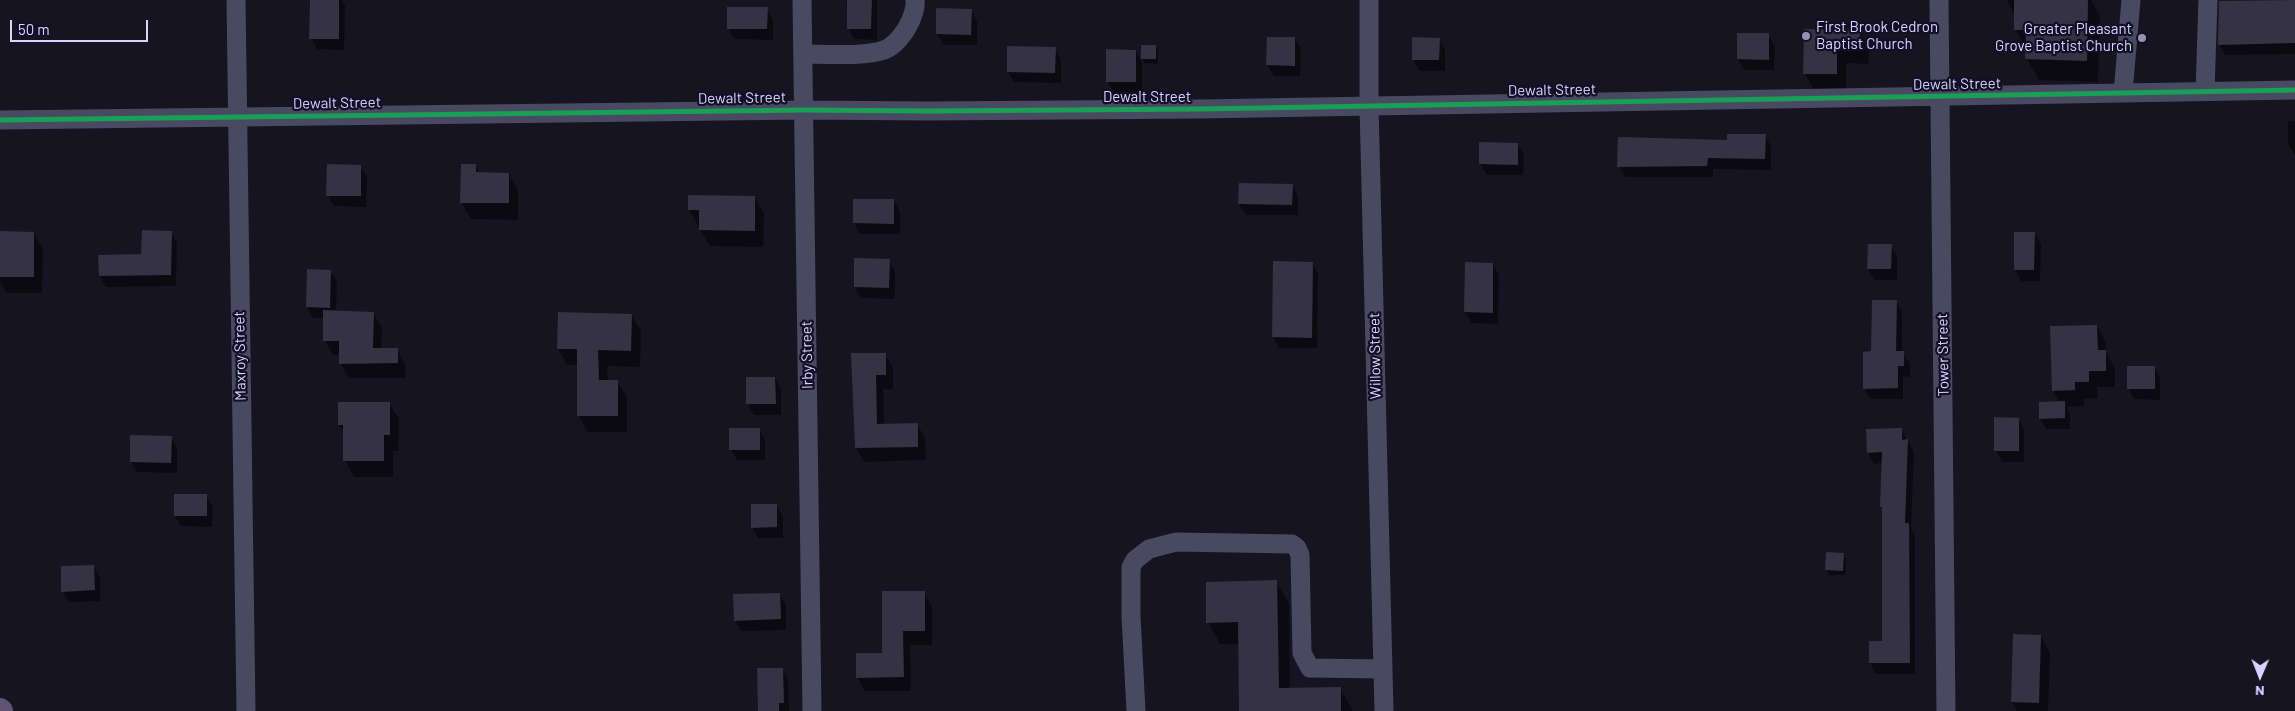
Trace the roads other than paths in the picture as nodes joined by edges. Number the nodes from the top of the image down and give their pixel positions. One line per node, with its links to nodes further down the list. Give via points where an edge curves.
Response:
1 (236, 0): 15 (street, Maxroy Street)
2 (802, 0): 8 (street, Irby Street)
3 (915, 0): 8 (street, via 908,27 886,50)
4 (1369, 0): 13 (street, Willow Street)
5 (1939, 0): 12 (street, Tower Street)
6 (2131, 0): 11 (street)
7 (2208, 0): 10 (street)
8 (803, 54): 14 (street, Irby Street)
9 (2295, 90): 10 (street, Dewalt Street)
10 (2205, 92): 11 (street, Dewalt Street)
11 (2123, 94): 12 (street, Dewalt Street)
12 (1940, 96): 13 (street, Dewalt Street); 22 (street, Tower Street)
13 (1369, 106): 14 (street, Dewalt Street); 17 (street, Willow Street)
14 (804, 110): 15 (street, Dewalt Street); 19 (street, Irby Street)
15 (236, 117): 16 (street, Dewalt Street); 18 (street, Maxroy Street)
16 (0, 120)
17 (1383, 669): 20 (street, via 1310,668 1305,662 1302,653 1300,555 1292,544 1176,542 1140,554 1131,567); 21 (street, Willow Street)
18 (246, 711)
19 (812, 711)
20 (1136, 711)
21 (1384, 711)
22 (1946, 711)

